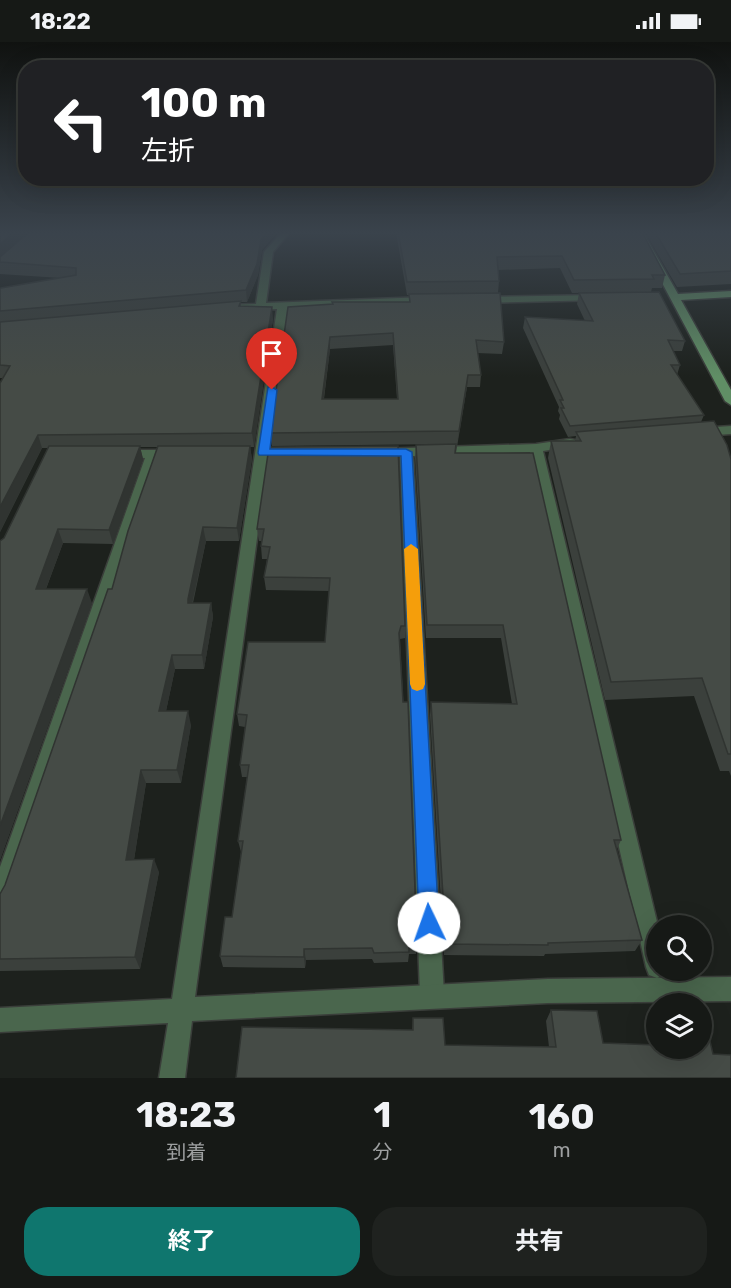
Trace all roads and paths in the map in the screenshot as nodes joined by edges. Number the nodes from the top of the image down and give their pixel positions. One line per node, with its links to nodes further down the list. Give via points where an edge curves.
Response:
1 (265, 280): 9 (street)
2 (662, 280): 4 (street)
3 (731, 294): 4 (street)
4 (670, 297): 11 (street)
5 (606, 298): 7 (street)
6 (442, 300): 8 (street)
7 (466, 300)
8 (283, 305): 9 (street); 27 (street)
9 (261, 306): 10 (street)
10 (219, 309)
11 (731, 400)
12 (731, 430): 13 (street)
13 (686, 433)
14 (583, 441): 15 (street)
15 (536, 448): 16 (street); 22 (street)
16 (406, 452): 17 (street); 26 (street)
17 (359, 453)
18 (106, 454): 19 (street)
19 (153, 454): 20 (street); 21 (street)
20 (186, 454)
21 (0, 897)
22 (646, 919)
23 (646, 976): 26 (street)
24 (690, 981): 25 (street)
25 (731, 989)
26 (432, 994): 27 (street)
27 (182, 1012): 28 (street); 29 (street)
28 (0, 1020)
29 (172, 1078)

